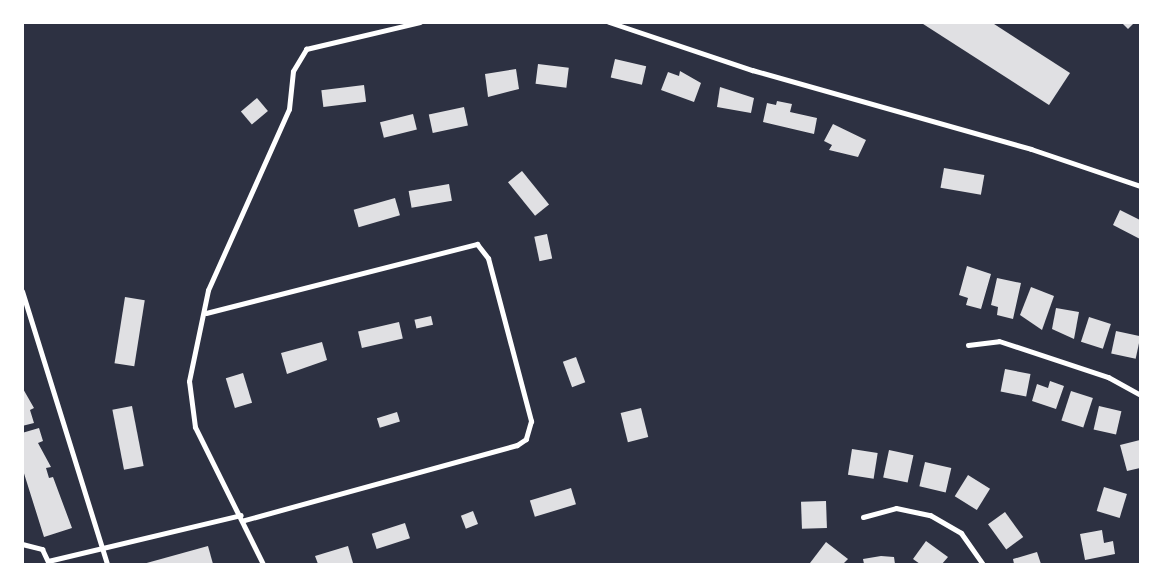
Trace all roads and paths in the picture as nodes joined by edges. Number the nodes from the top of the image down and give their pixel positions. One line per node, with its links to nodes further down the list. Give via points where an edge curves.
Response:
1 (420, 22): 7 (street, via 306,49 293,71 289,109 208,290)
2 (609, 22): 5 (street, via 752,70 1031,149)
3 (805, 22): 4 (lane)
4 (809, 22)
5 (1140, 186)
6 (22, 291): 14 (street)
7 (206, 313): 10 (street, via 192,352 189,381 195,426); 12 (street, via 477,244 488,258 531,421 526,439 517,445)
8 (968, 345): 9 (street, via 999,341 1108,377)
9 (1140, 395)
10 (240, 515): 12 (street); 14 (street)
11 (864, 516): 18 (street, via 896,508 930,515 961,533)
12 (244, 520): 17 (street)
13 (22, 544): 15 (street, via 42,549)
14 (102, 548): 15 (street); 16 (street)
15 (48, 563)
16 (107, 564)
17 (263, 564)
18 (983, 564)

